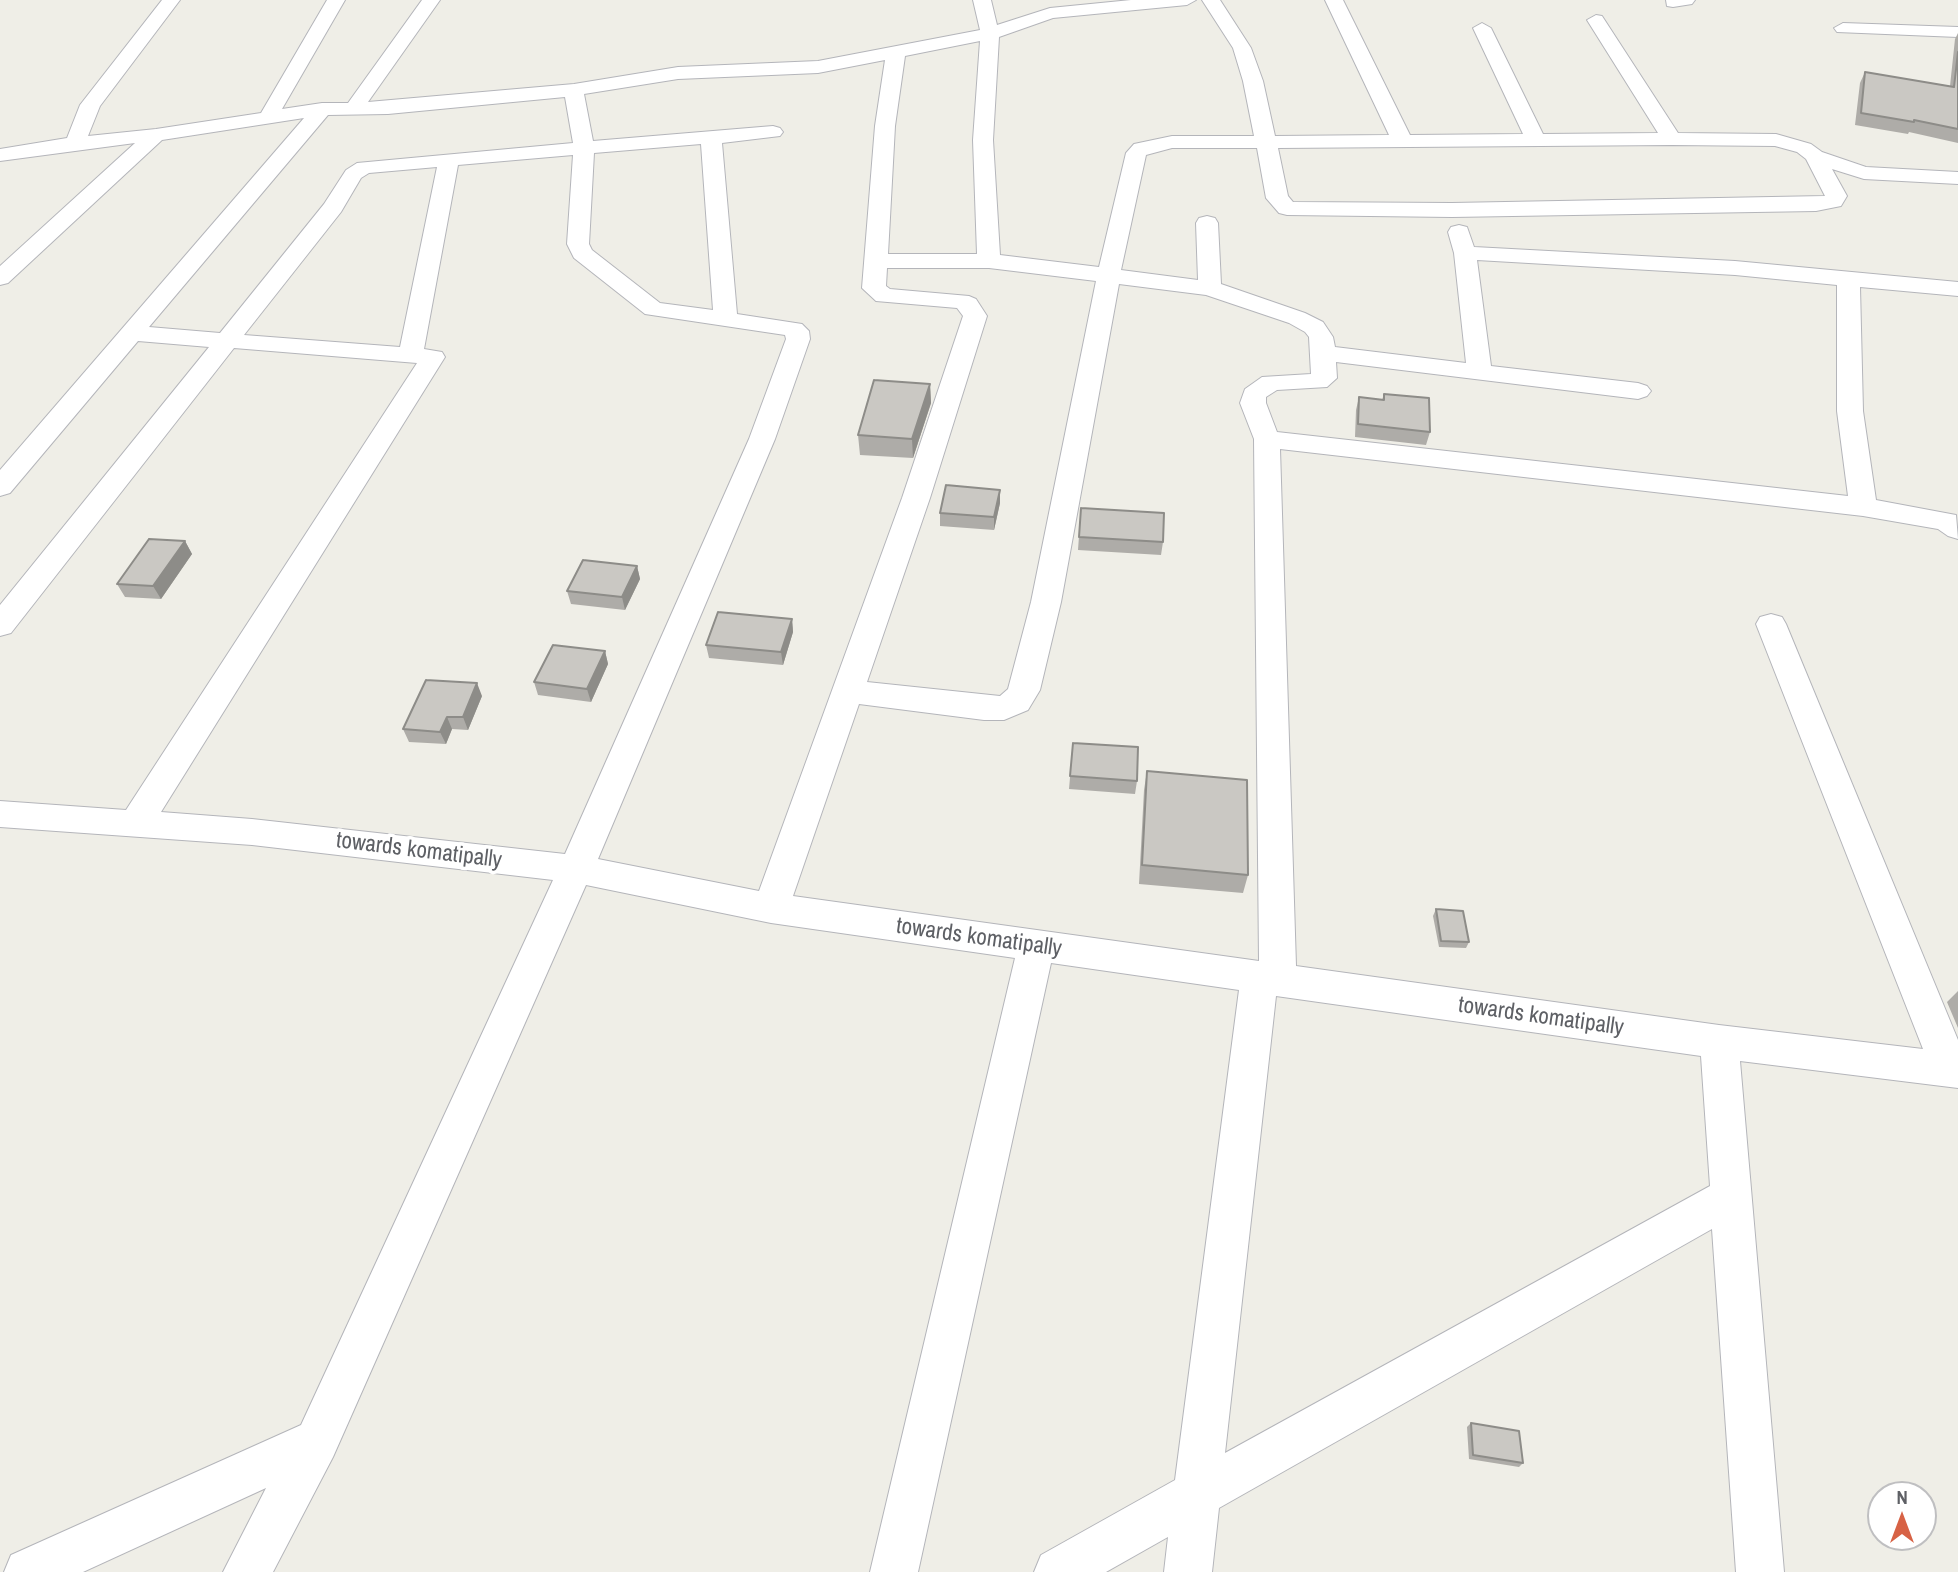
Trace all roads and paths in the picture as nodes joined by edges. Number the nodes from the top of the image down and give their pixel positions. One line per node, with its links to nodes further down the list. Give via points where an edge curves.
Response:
1 (171, 0): 25 (street, via 90,104)
2 (336, 0): 17 (street)
3 (431, 0): 15 (street)
4 (982, 0): 12 (street)
5 (1187, 0): 12 (street, via 1064,10)
6 (1210, 0): 24 (street, via 1242,48)
7 (1334, 0): 23 (street)
8 (1596, 20): 21 (street)
9 (1482, 28): 22 (street)
10 (1843, 28): 11 (street)
11 (1958, 32)
12 (990, 34): 13 (street); 35 (street, via 983,140)
13 (896, 52): 14 (street, via 818,67 678,73); 34 (street, via 885,126)
14 (574, 90): 15 (street); 26 (street)
15 (354, 108): 16 (street)
16 (322, 109): 17 (street); 42 (street)
17 (268, 117): 19 (street)
18 (773, 132): 20 (street)
19 (156, 135): 25 (street); 36 (street)
20 (711, 138): 26 (street); 41 (street)
21 (1672, 138): 22 (street); 28 (street, via 1776,141 1804,148)
22 (1536, 140): 23 (street)
23 (1402, 141): 24 (street)
24 (1266, 142): 31 (street, via 1277,198 1287,208); 37 (street, via 1172,142 1141,148 1136,153)
25 (75, 143): 27 (street)
26 (584, 150): 29 (street); 41 (street, via 578,244 582,253 653,309)
27 (0, 155)
28 (1815, 156): 30 (street, via 1864,173); 31 (street, via 1836,195 1833,201)
29 (449, 160): 43 (street, via 379,164 354,174); 45 (street)
30 (1958, 178)
31 (1452, 209): 33 (street)
32 (1207, 223): 39 (street)
33 (1465, 253): 38 (street); 46 (street)
34 (876, 261): 35 (street); 54 (street, via 877,292 961,300 975,316)
35 (989, 261): 37 (street)
36 (0, 278)
37 (1108, 278): 39 (street); 54 (street, via 1046,602 1017,702 1004,708 984,708)
38 (1847, 279): 40 (street); 50 (street, via 1850,411)
39 (1210, 288): 44 (street, via 1314,327)
40 (1958, 289)
41 (726, 320): 57 (street, via 793,329 798,339 762,439)
42 (131, 333): 43 (street); 49 (street)
43 (226, 341): 45 (street); 53 (street)
44 (1323, 354): 46 (street); 48 (street, via 1324,378 1318,382 1271,382 1254,394)
45 (410, 356): 56 (street, via 433,358)
46 (1479, 371): 47 (street)
47 (1638, 391)
48 (1267, 439): 50 (street); 60 (street)
49 (0, 487)
50 (1863, 507): 51 (street, via 1946,521)
51 (1957, 529)
52 (1771, 624): 62 (street)
53 (0, 626)
54 (848, 691): 58 (street)
55 (0, 814): 56 (street, towards komatipally)
56 (136, 823): 57 (street, towards komatipally)
57 (576, 869): 58 (street, towards komatipally); 64 (street)
58 (771, 908): 59 (street, towards komatipally)
59 (1036, 946): 60 (street, towards komatipally); 68 (street)
60 (1268, 979): 61 (street, towards komatipally); 65 (street)
61 (1719, 1042): 62 (street, towards komatipally); 63 (street)
62 (1955, 1071)
63 (1731, 1196): 65 (street); 71 (street)
64 (317, 1441): 66 (street); 67 (street)
65 (1197, 1494): 69 (street); 70 (street)
66 (28, 1572)
67 (247, 1572)
68 (894, 1572)
69 (1058, 1572)
70 (1188, 1572)
71 (1760, 1572)

